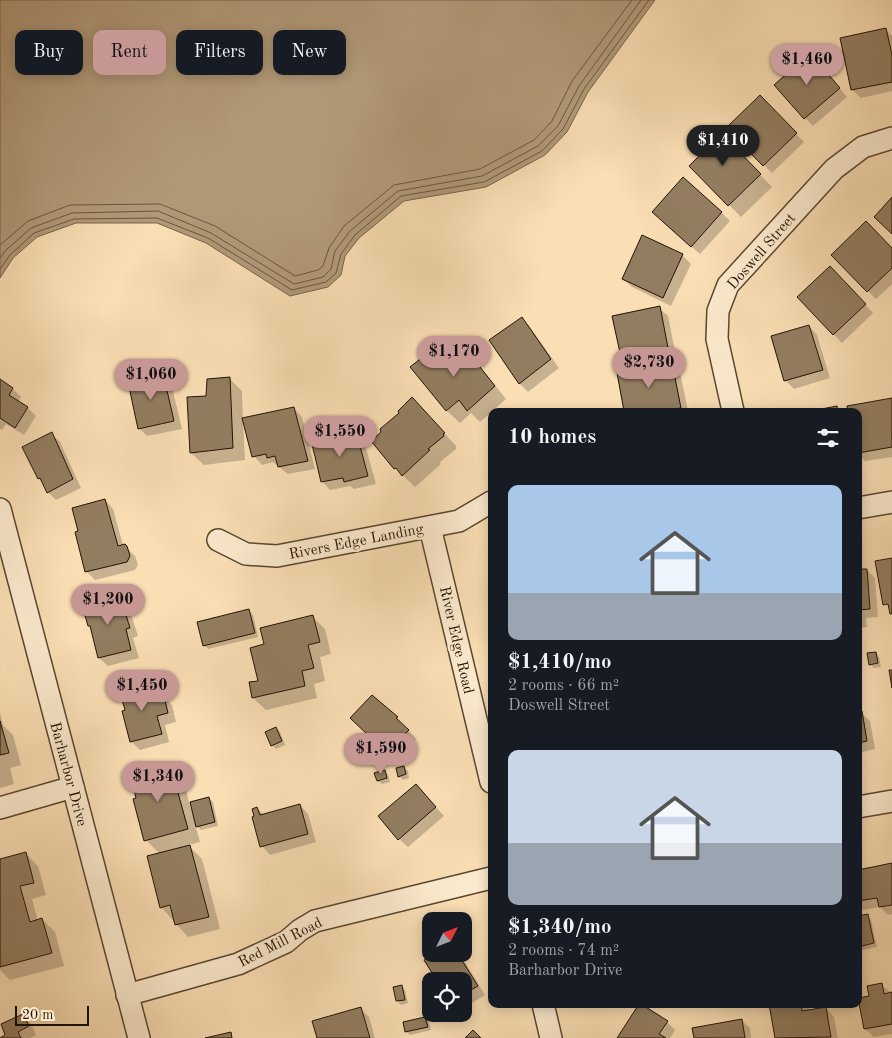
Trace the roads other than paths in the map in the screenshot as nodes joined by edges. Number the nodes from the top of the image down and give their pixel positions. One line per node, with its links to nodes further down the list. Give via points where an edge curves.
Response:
1 (892, 138): 2 (street, Doswell Street, via 863,147 834,169 728,285 718,310 717,339)
2 (732, 408)
3 (892, 502): 5 (street)
4 (488, 504): 7 (street, Rivers Edge Landing, via 459,521)
5 (862, 507)
6 (0, 509): 10 (street, Barharbor Drive)
7 (430, 527): 8 (street, Rivers Edge Landing, via 277,556 246,554); 9 (street, River Edge Road)
8 (218, 540)
9 (488, 769)
10 (73, 787): 13 (street); 15 (street, Barharbor Drive)
11 (892, 801): 12 (street)
12 (862, 806)
13 (0, 808)
14 (488, 879): 15 (street, Red Mill Road, via 315,921 286,942 238,964)
15 (127, 995): 17 (street, Barharbor Drive)
16 (544, 1008): 18 (street)
17 (138, 1038)
18 (551, 1038)

